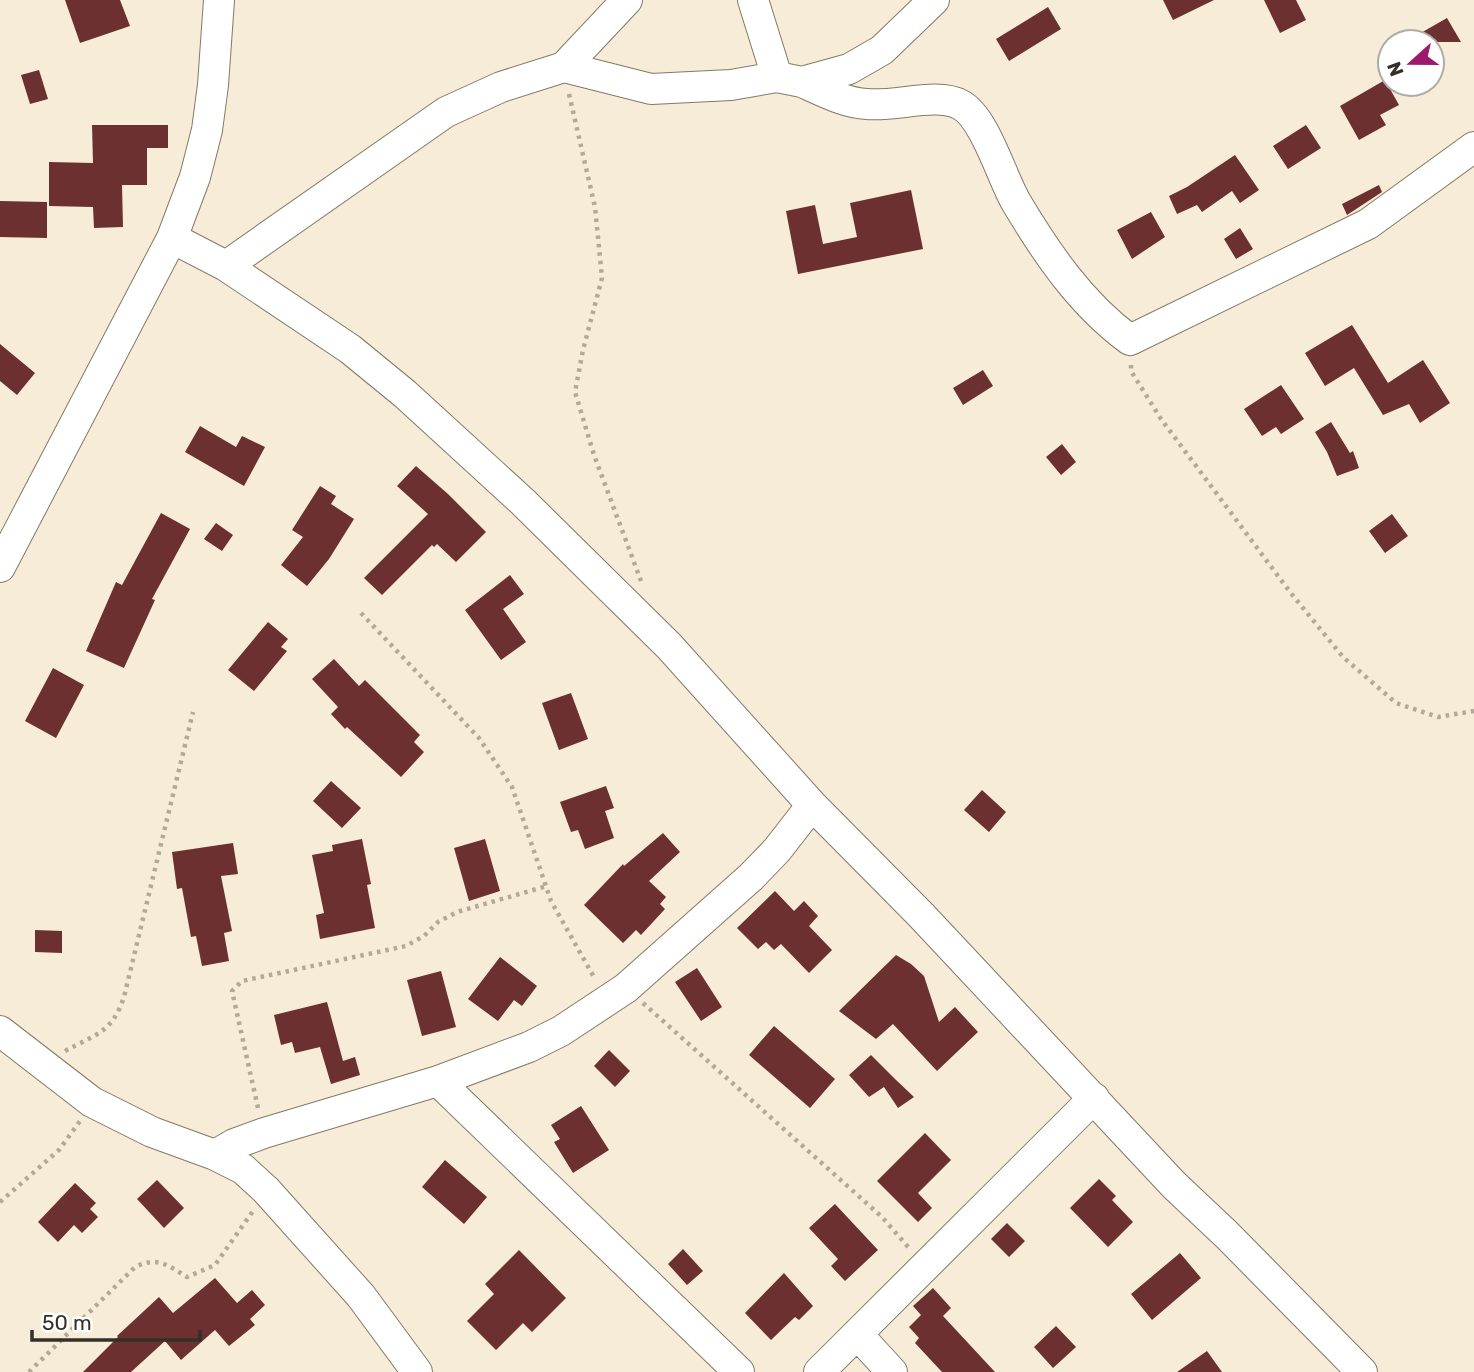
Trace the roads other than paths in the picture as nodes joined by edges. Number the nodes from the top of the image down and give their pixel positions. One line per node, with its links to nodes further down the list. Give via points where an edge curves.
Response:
1 (219, 0): 8 (street, via 207,130)
2 (627, 0): 5 (street)
3 (753, 0): 6 (street)
4 (934, 0): 6 (street, via 882,50 849,69)
5 (564, 67): 6 (street, via 651,89); 9 (street, via 501,87 446,112)
6 (789, 79): 7 (street, via 864,104 936,98 962,106 982,129 1014,200 1045,248 1082,299 1130,340 1368,224)
7 (1474, 148)
8 (172, 238): 9 (street); 10 (street)
9 (226, 266): 11 (street, via 350,349 415,402 669,646)
10 (0, 567)
11 (812, 805): 13 (street, via 751,877 617,995 529,1047); 14 (street)
12 (0, 1031): 15 (street, via 92,1102 152,1132)
13 (438, 1081): 15 (street, via 264,1133); 18 (street)
14 (1094, 1098): 16 (street); 21 (street, via 1174,1185)
15 (215, 1155): 17 (street, via 243,1169 266,1190 361,1296)
16 (858, 1335): 19 (street); 20 (street)
17 (417, 1372)
18 (739, 1372)
19 (819, 1372)
20 (892, 1372)
21 (1362, 1372)

